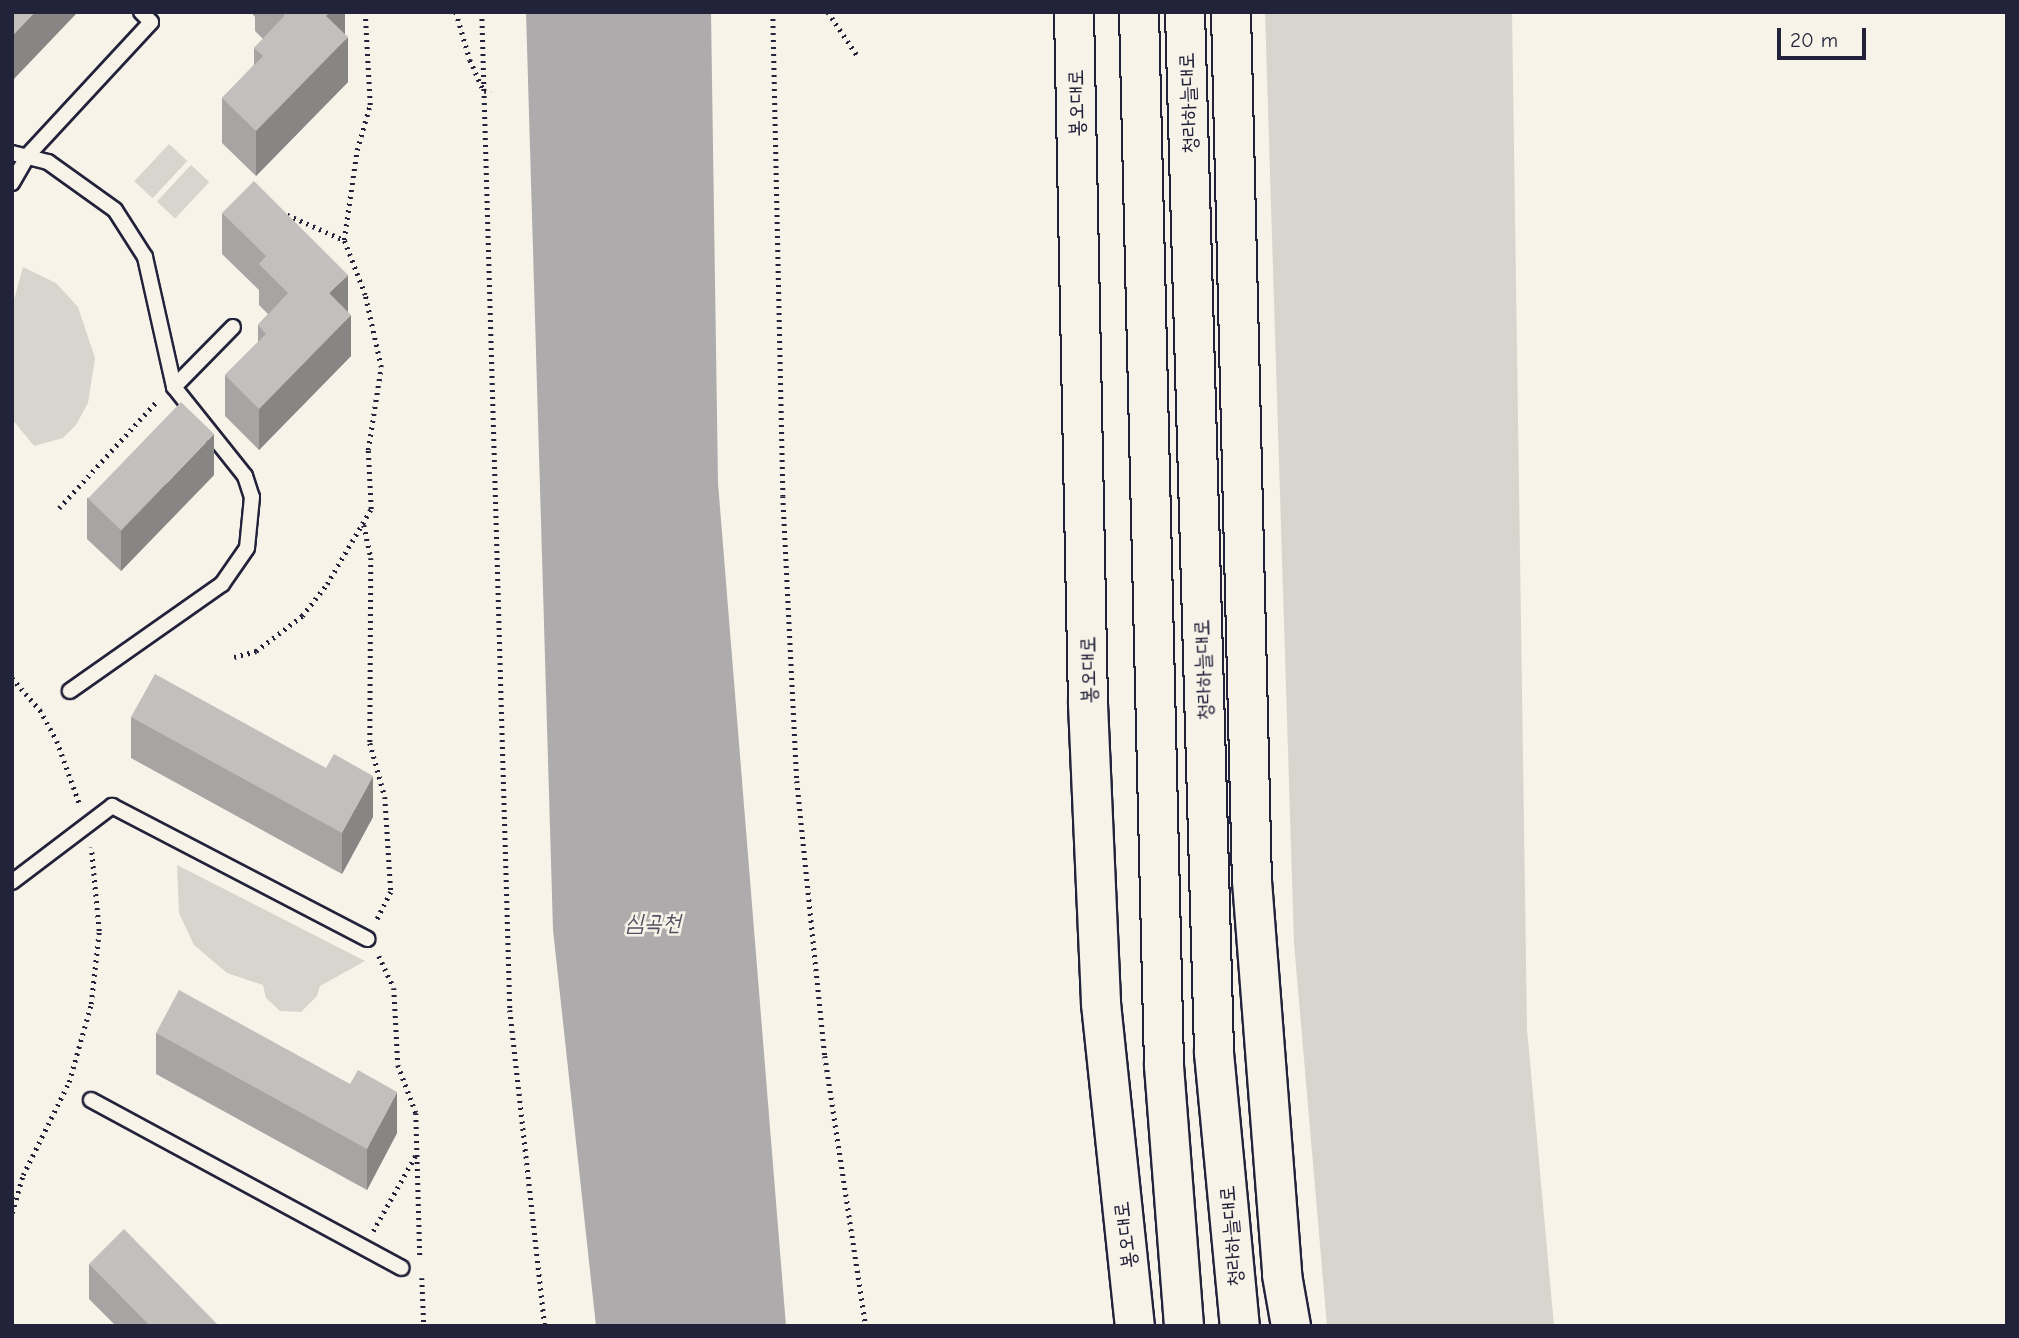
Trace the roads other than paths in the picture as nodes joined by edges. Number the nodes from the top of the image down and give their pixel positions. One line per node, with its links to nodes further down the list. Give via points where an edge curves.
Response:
1 (141, 12): 7 (lane, via 151,22)
2 (1074, 12): 16 (main road, 봉오대로, via 1088,704 1101,1004)
3 (1139, 12): 17 (main road, via 1164,1066)
4 (1185, 12): 18 (main road, 청라하늘대로, via 1214,1053)
5 (1231, 12): 19 (main road, via 1252,881 1282,1275)
6 (12, 153): 7 (lane)
7 (28, 155): 8 (lane); 10 (lane, via 95,192 132,234 153,281)
8 (12, 183)
9 (233, 327): 10 (lane)
10 (174, 387): 11 (lane, via 245,476 251,497 247,548 222,584)
11 (70, 691)
12 (12, 882): 13 (lane, via 112,806)
13 (368, 939)
14 (91, 1100): 15 (lane)
15 (402, 1268)
16 (1135, 1326)
17 (1184, 1326)
18 (1240, 1326)
19 (1291, 1326)

